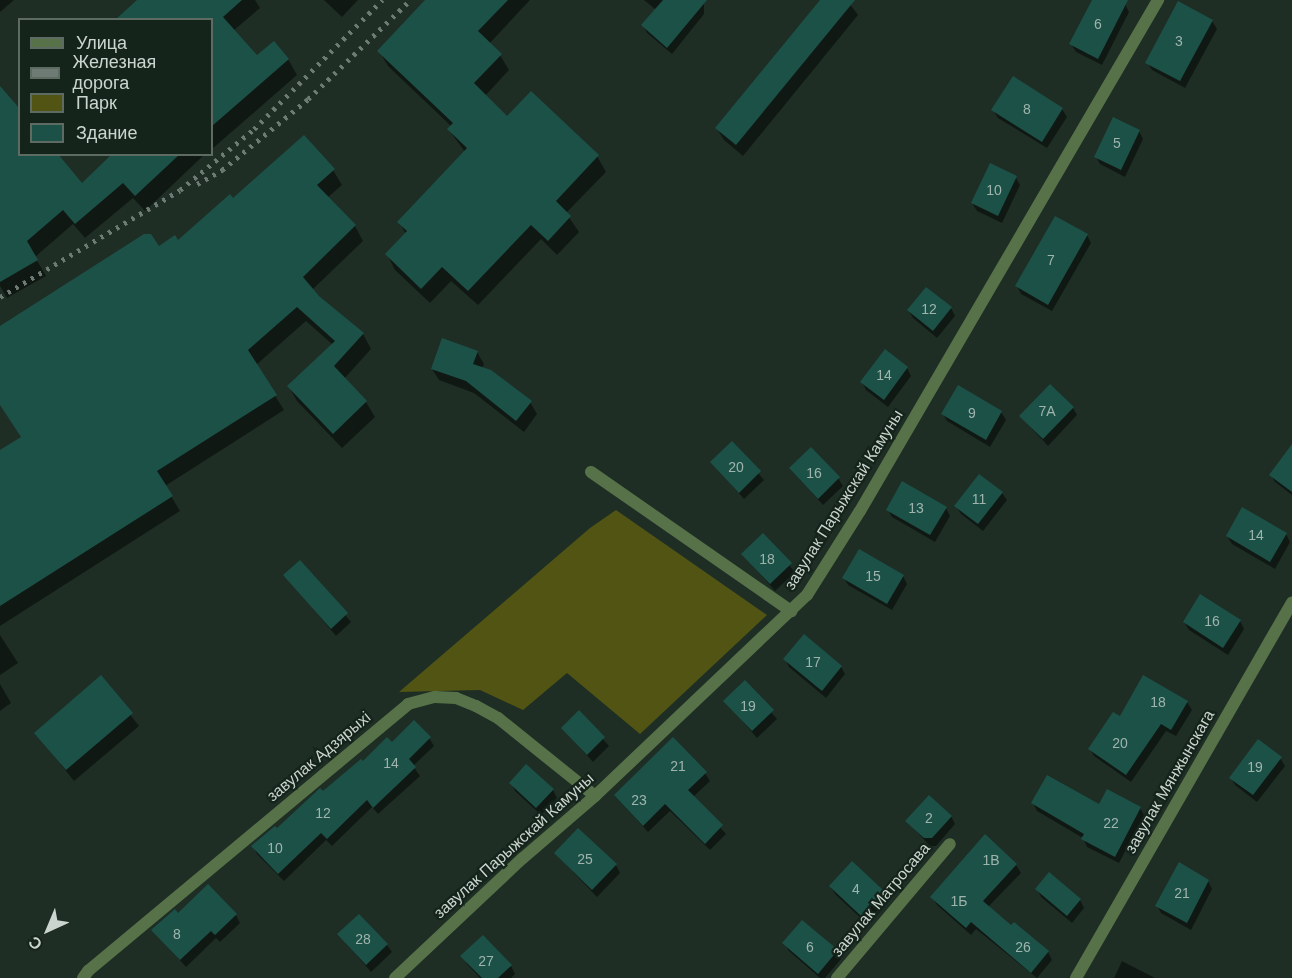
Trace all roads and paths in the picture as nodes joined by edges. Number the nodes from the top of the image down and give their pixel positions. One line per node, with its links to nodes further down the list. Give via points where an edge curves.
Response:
1 (1158, 0): 4 (street, завулак Парыжскай Камуны, via 860,511 807,595)
2 (591, 472): 4 (street)
3 (1292, 603): 10 (street, завулак Мянжынскага)
4 (791, 610): 5 (street, завулак Парыжскай Камуны)
5 (595, 796): 7 (street, завулак Адзярыхі, via 498,718 477,706 456,698 435,697 408,704); 8 (street, завулак Парыжскай Камуны)
6 (950, 844): 9 (street, завулак Матросава)
7 (83, 978)
8 (395, 978)
9 (837, 978)
10 (1076, 978)

